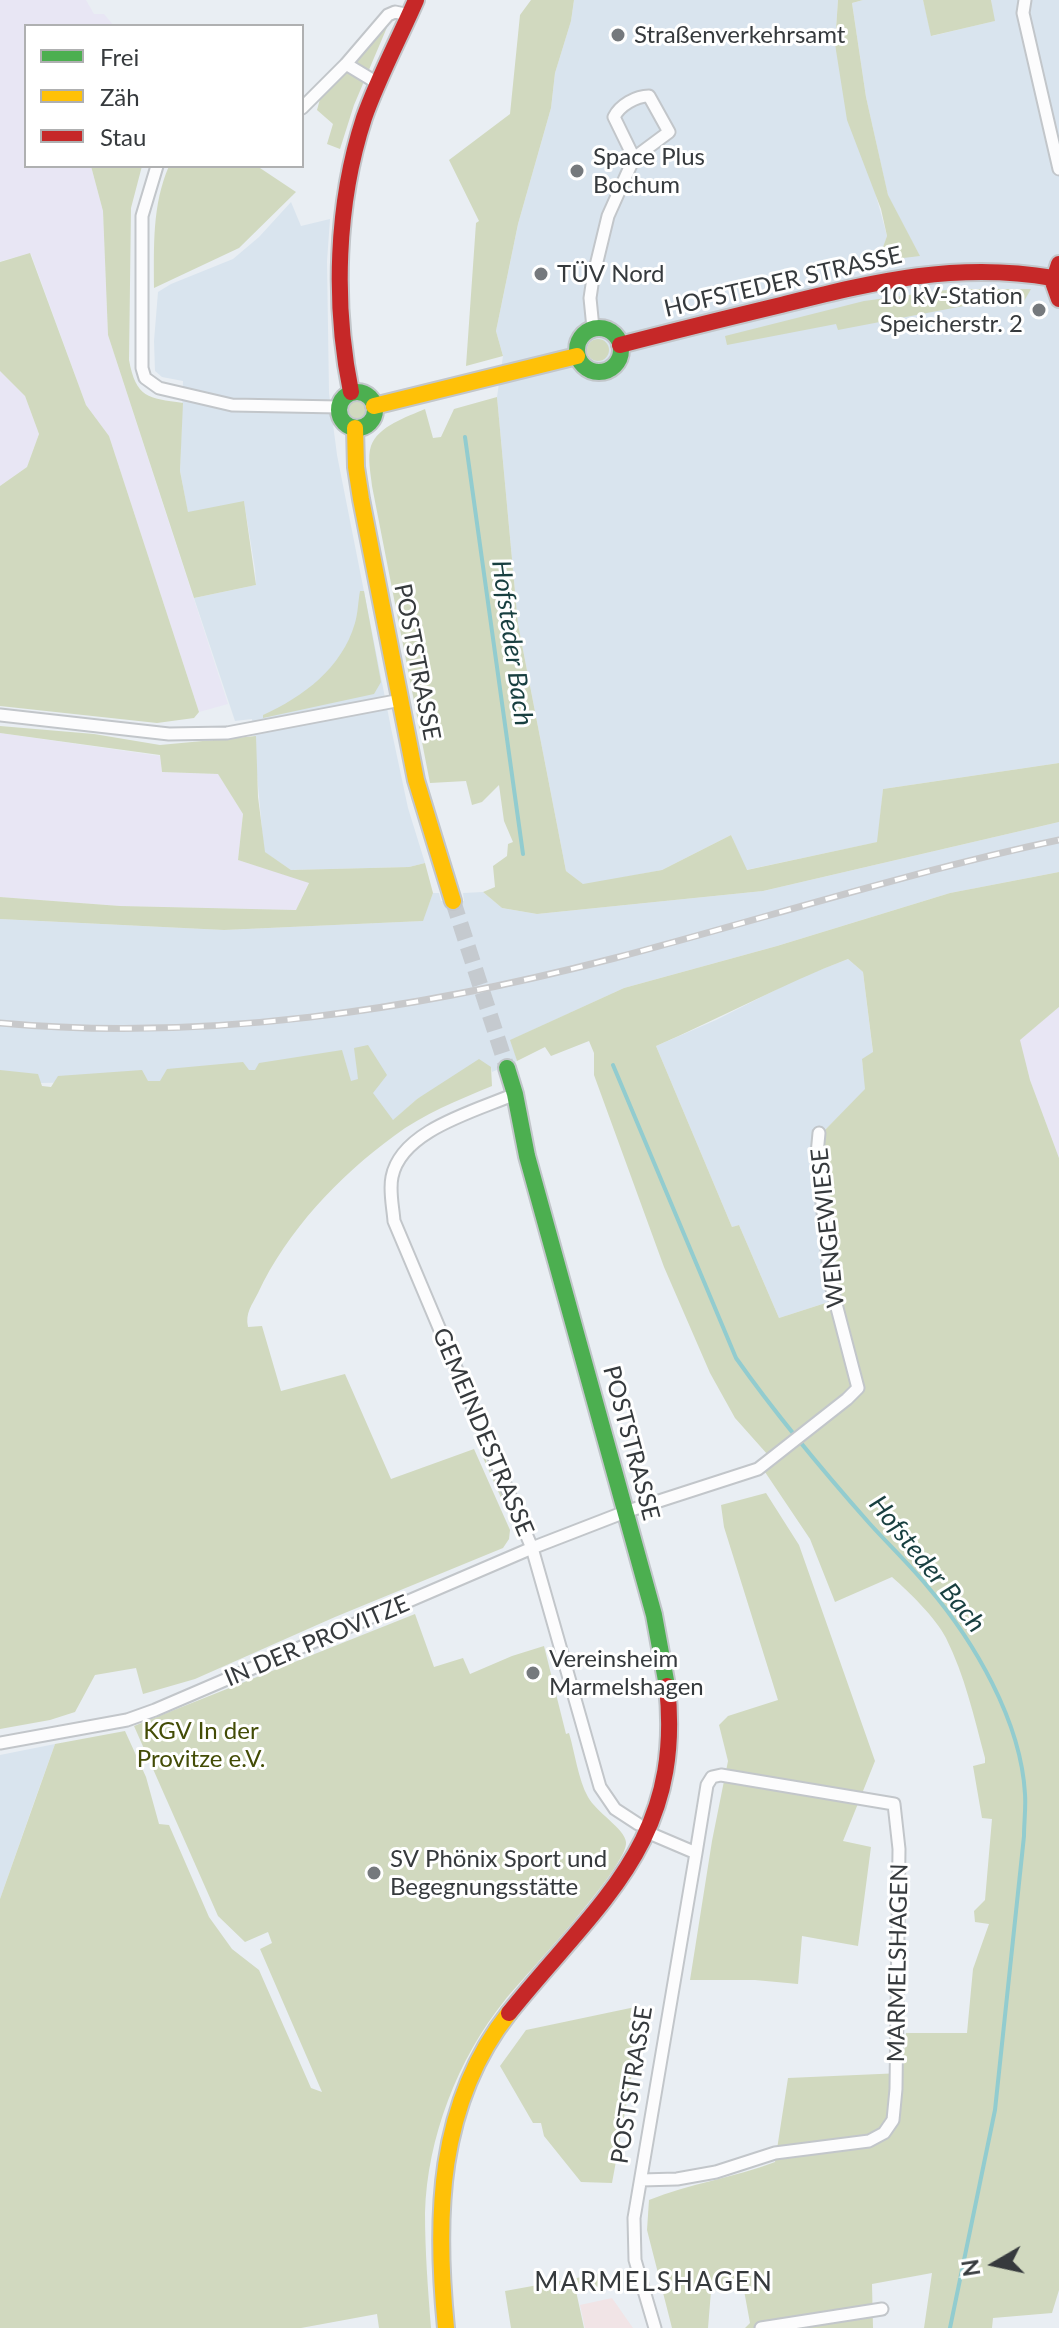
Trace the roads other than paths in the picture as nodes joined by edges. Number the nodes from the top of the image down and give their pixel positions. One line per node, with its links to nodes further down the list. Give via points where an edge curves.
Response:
1 (1025, 0): 8 (street, via 1023,13)
2 (413, 7): 3 (street, via 388,15); 4 (street)
3 (346, 64): 4 (street); 5 (street)
4 (379, 84): 14 (street, via 359,134 345,215 341,327)
5 (304, 106)
6 (634, 158): 6 (street, via 669,132 649,96 639,96 614,117); 11 (street, via 599,248 590,298)
7 (156, 168): 16 (street, via 142,216 145,378 159,388 232,405)
8 (1059, 169)
9 (1056, 271): 10 (street, HOFSTEDER STRASSE); 12 (street, HOFSTEDER STRASSE, via 932,273 856,285)
10 (1059, 299)
11 (593, 328): 12 (street, via 610,331); 13 (street, via 579,339)
12 (620, 345): 13 (street, via 616,363 601,372 585,367)
13 (577, 356): 15 (street)
14 (351, 392): 15 (street, via 366,394); 16 (street)
15 (374, 406): 17 (street, via 369,423)
16 (339, 407): 17 (street, via 344,423)
17 (355, 428): 18 (street, POSTSTRASSE, via 361,499)
18 (401, 700): 19 (street, via 227,733 169,734); 20 (street, POSTSTRASSE, via 421,802)
19 (0, 715)
20 (453, 901)
21 (507, 1068): 22 (street, POSTSTRASSE)
22 (515, 1094): 24 (street, POSTSTRASSE, via 527,1156); 25 (street, GEMEINDESTRASSE, via 422,1135 406,1148 391,1180 394,1221)
23 (819, 1133): 24 (street, WENGEWIESE, via 830,1281 858,1388 758,1469)
24 (625, 1512): 25 (street, IN DER PROVITZE); 27 (street, POSTSTRASSE, via 661,1643 672,1721 663,1794)
25 (532, 1548): 26 (street, IN DER PROVITZE, via 127,1720); 27 (street, GEMEINDESTRASSE, via 600,1787 615,1809)
26 (0, 1743)
27 (644, 1828): 28 (street); 31 (street, POSTSTRASSE, via 621,1881 496,2031 464,2092 451,2129 439,2199)
28 (696, 1853): 29 (street, POSTSTRASSE); 29 (street, MARMELSHAGEN, via 712,1777 894,1804 899,1849 893,2120 869,2141 775,2153 677,2179)
29 (641, 2180): 32 (street, POSTSTRASSE, via 633,2246)
30 (882, 2309): 33 (street)
31 (446, 2328)
32 (655, 2328)
33 (761, 2328)

